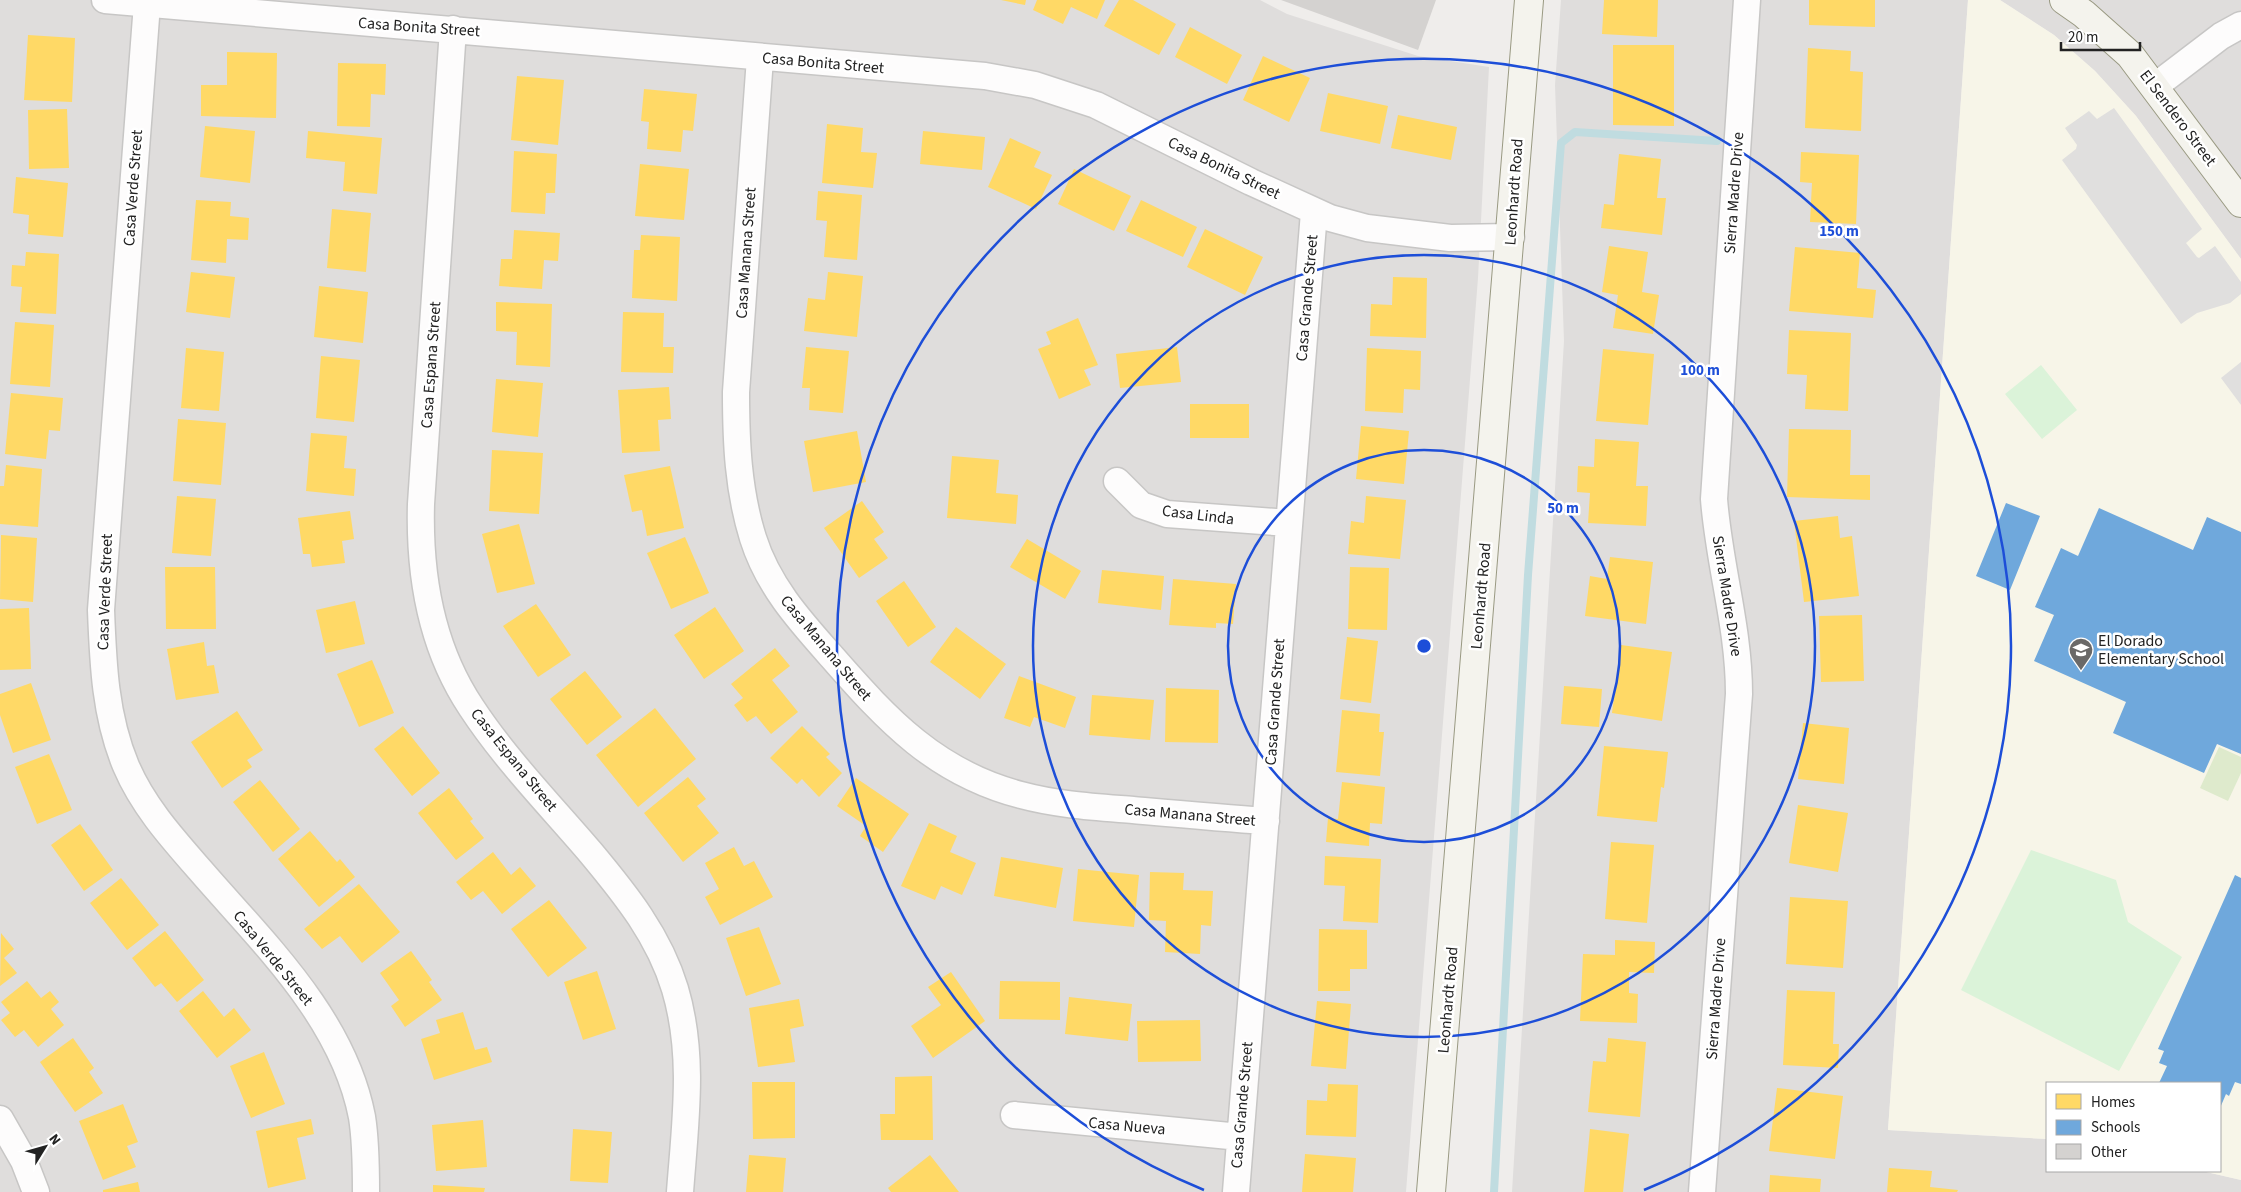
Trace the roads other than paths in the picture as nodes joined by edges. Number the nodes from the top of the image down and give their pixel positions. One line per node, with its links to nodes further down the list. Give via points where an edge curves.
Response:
1 (105, 0): 5 (street, Casa Bonita Street)
2 (1530, 0): 13 (street, Leonhardt Road)
3 (1747, 0): 25 (street, Sierra Madre Drive, via 1714,499 1717,541 1739,659 1739,694)
4 (2064, 0): 10 (street, El Sendero Street, via 2130,55)
5 (146, 4): 6 (street, Casa Bonita Street); 21 (street, Casa Verde Street, via 102,610 107,703 126,765 159,822 298,984 329,1030 362,1115 366,1143)
6 (316, 10): 8 (street, Casa Bonita Street)
7 (2241, 25): 10 (street, via 2221,36)
8 (453, 29): 9 (street, Casa Bonita Street); 22 (street, Casa Espana Street, via 421,504 420,540 429,609 446,659 470,706 632,901 664,959 677,997 688,1053)
9 (760, 58): 12 (street, Casa Bonita Street, via 985,76 1035,85 1096,105); 16 (street, Casa Manana Street, via 736,392 736,434 739,476 753,539 791,611 882,713 906,735 940,759 991,785 1022,795 1083,806)
10 (2154, 87): 11 (street, El Sendero Street)
11 (2241, 203)
12 (1314, 212): 13 (street, Casa Bonita Street, via 1367,228 1450,238); 15 (street, Casa Grande Street)
13 (1511, 237): 24 (street, Leonhardt Road)
14 (1117, 481): 15 (street, Casa Linda, via 1142,505 1167,514)
15 (1289, 523): 16 (street, Casa Grande Street)
16 (1266, 821): 19 (street, Casa Grande Street)
17 (1014, 1115): 19 (street, Casa Nueva)
18 (0, 1119): 20 (street)
19 (1240, 1137): 23 (street, Casa Grande Street)
20 (36, 1192)
21 (366, 1192)
22 (680, 1192)
23 (1236, 1192)
24 (1432, 1192)
25 (1702, 1192)

